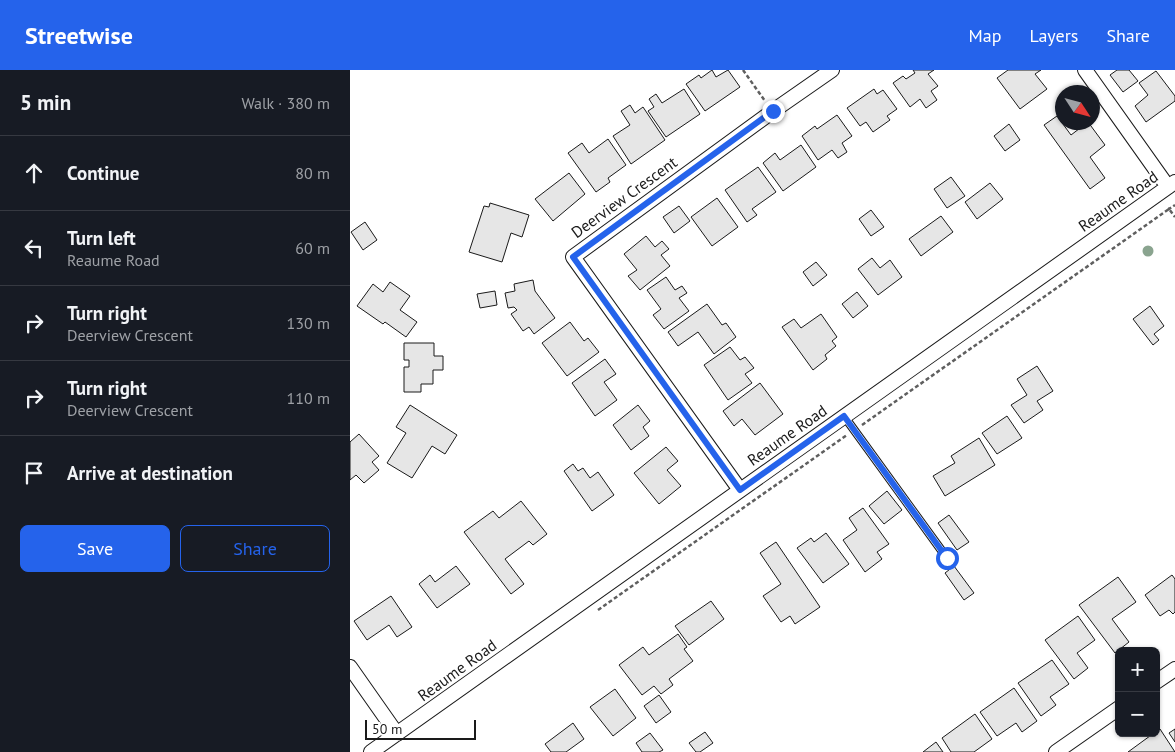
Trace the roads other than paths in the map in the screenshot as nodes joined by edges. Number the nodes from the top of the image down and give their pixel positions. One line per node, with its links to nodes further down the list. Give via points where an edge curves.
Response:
1 (832, 70): 5 (street, Deerview Crescent, via 573,257)
2 (1085, 70): 3 (street)
3 (1172, 185): 4 (street, Reaume Road)
4 (844, 416): 5 (street, Reaume Road); 6 (lane)
5 (740, 490): 11 (street, Reaume Road)
6 (947, 558)
7 (350, 667): 11 (street)
8 (1175, 669): 9 (street)
9 (1160, 679)
10 (1115, 711): 13 (street)
11 (398, 734): 12 (street, Reaume Road)
12 (372, 752)
13 (1056, 752)

